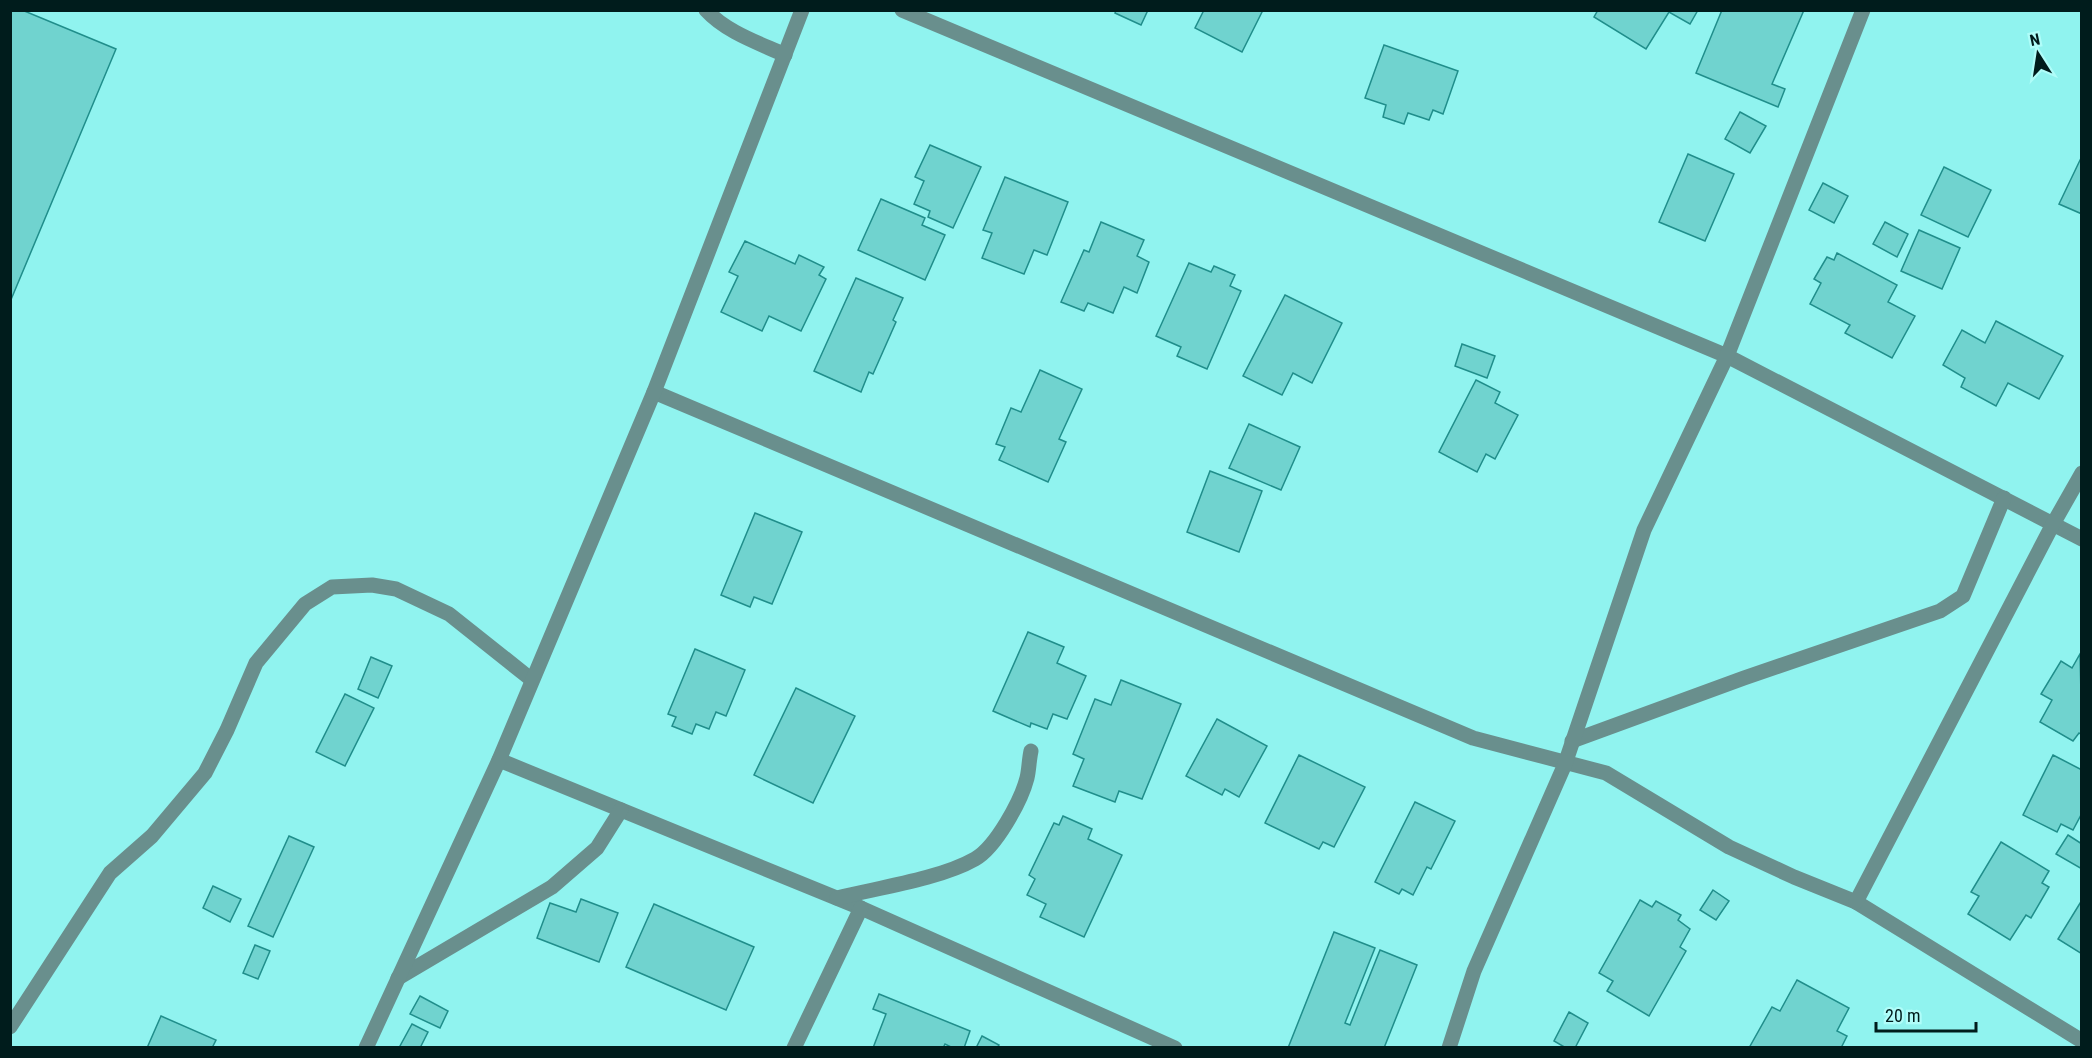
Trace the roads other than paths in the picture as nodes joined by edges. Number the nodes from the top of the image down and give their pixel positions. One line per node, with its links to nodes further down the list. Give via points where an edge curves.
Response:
1 (706, 10): 5 (street, via 743,36)
2 (802, 10): 5 (street)
3 (902, 10): 6 (street)
4 (1863, 10): 6 (street)
5 (785, 55): 7 (street)
6 (1727, 356): 9 (street); 13 (street, via 1644,530)
7 (654, 392): 12 (street); 16 (street, via 1473,738)
8 (2082, 473): 10 (street)
9 (2004, 498): 10 (street); 13 (street, via 1963,596 1940,611)
10 (2053, 524): 11 (street); 19 (street)
11 (2082, 539)
12 (532, 680): 15 (street); 22 (street, via 449,614 396,589 372,585 332,587 305,604 256,663 206,773 152,836 110,873)
13 (1572, 741): 16 (street)
14 (1031, 751): 18 (street, via 1026,779 1012,811 998,838 976,858 938,874)
15 (499, 760): 17 (street); 21 (street)
16 (1565, 764): 19 (street, via 1606,773 1729,847); 27 (street, via 1474,971)
17 (621, 810): 18 (street); 21 (street, via 597,848 552,887)
18 (837, 898): 20 (street)
19 (1857, 902): 23 (street)
20 (861, 908): 25 (street); 26 (street)
21 (398, 978): 24 (street)
22 (10, 1026)
23 (2082, 1041)
24 (366, 1047)
25 (794, 1047)
26 (1175, 1047)
27 (1449, 1047)

